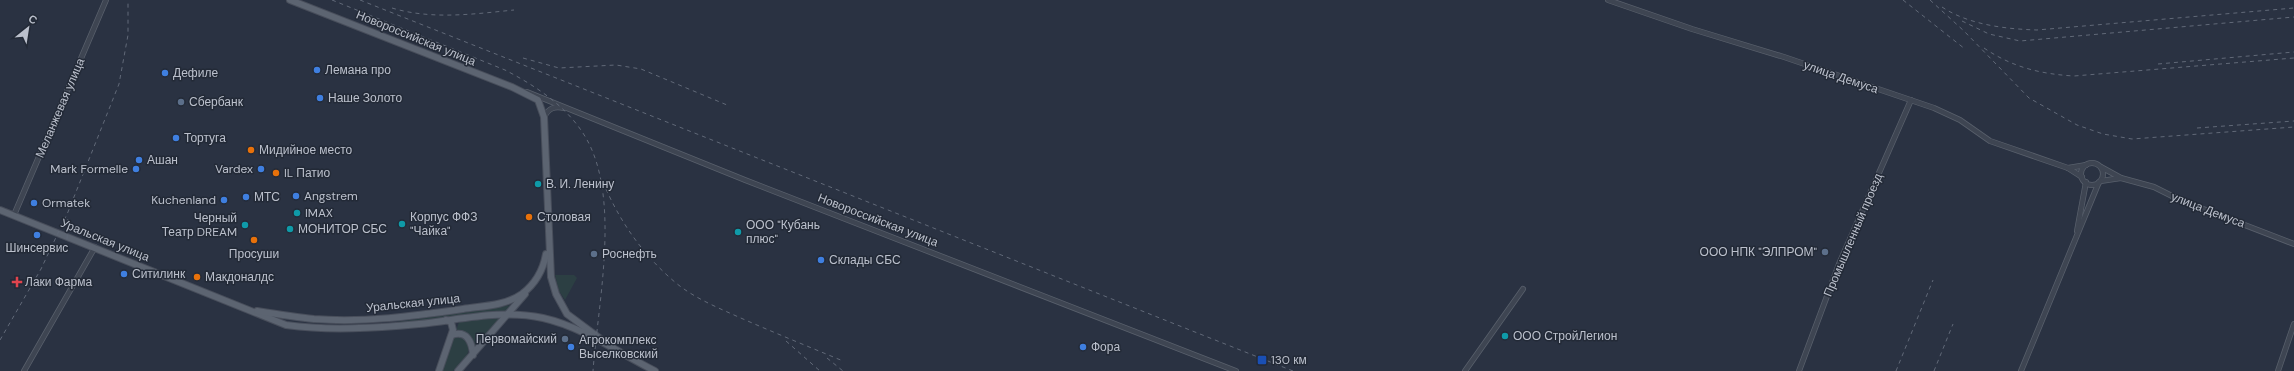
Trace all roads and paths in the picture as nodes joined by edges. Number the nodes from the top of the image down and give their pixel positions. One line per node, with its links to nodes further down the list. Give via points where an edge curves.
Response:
1 (106, 0): 16 (street, Меланжевая улица)
2 (290, 0): 4 (main road, Новороссийская улица)
3 (1608, 0): 5 (street, улица Демуса)
4 (512, 87): 6 (street, Новороссийская улица); 7 (main road, Новороссийская улица, via 538,100)
5 (1911, 100): 10 (street, улица Демуса, via 1960,120 1990,141); 42 (street, Промышленный проезд, via 1839,264)
6 (578, 112): 7 (street, via 556,107 550,109); 40 (street, Новороссийская улица, via 745,180)
7 (544, 117): 18 (main road, Новороссийская улица)
8 (2086, 165): 9 (street, via 2095,164); 10 (street); 11 (street)
9 (2101, 167): 12 (street); 14 (street, via 2103,174)
10 (2068, 168): 11 (street)
11 (2082, 177): 13 (street)
12 (2121, 178): 14 (street); 19 (street, улица Демуса, via 2154,187 2180,200)
13 (2086, 182): 14 (street); 17 (street)
14 (2100, 182): 17 (street)
15 (0, 210): 16 (main road, Уральская улица)
16 (14, 215): 20 (main road, Уральская улица)
17 (2075, 240): 43 (street)
18 (548, 243): 21 (main road, Уральская улица, via 542,270); 24 (main road, Новороссийская улица, via 556,294)
19 (2294, 244)
20 (95, 247): 23 (main road, Уральская улица); 36 (street)
21 (531, 287): 25 (main road); 27 (main road, Уральская улица, via 509,301 497,304)
22 (1523, 289): 41 (street)
23 (246, 310): 26 (main road, Уральская улица); 32 (main road, Уральская улица, via 286,325)
24 (563, 310): 29 (main road, via 564,316); 35 (main road, via 571,319 606,344)
25 (509, 314): 28 (main road, Уральская улица); 29 (main road, Уральская улица); 34 (main road)
26 (296, 317): 27 (main road, Уральская улица); 32 (main road)
27 (386, 318): 31 (main road)
28 (446, 320): 31 (main road, Уральская улица); 33 (main road, via 453,326)
29 (558, 322): 35 (main road, Уральская улица)
30 (2294, 324): 44 (street)
31 (402, 325): 32 (main road, Уральская улица)
32 (308, 328)
33 (452, 335): 34 (main road, via 461,333 466,336 470,340); 37 (main road)
34 (473, 354): 38 (main road)
35 (636, 361): 39 (main road)
36 (24, 371)
37 (439, 371)
38 (458, 371)
39 (656, 371)
40 (1236, 371)
41 (1465, 371)
42 (1799, 371)
43 (2021, 371)
44 (2278, 371)

